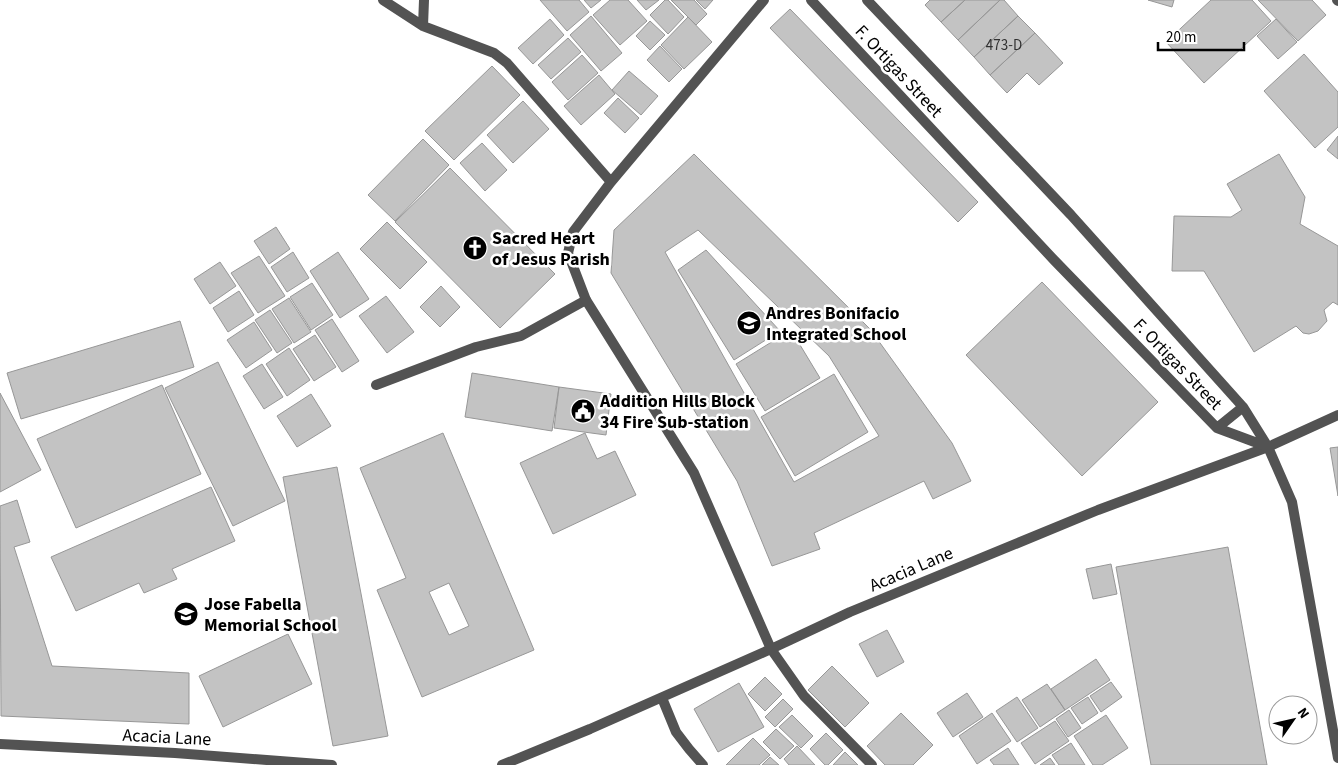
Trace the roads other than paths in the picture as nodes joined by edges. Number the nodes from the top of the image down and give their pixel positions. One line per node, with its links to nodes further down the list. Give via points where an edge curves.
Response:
1 (383, 0): 6 (street)
2 (424, 0): 6 (street)
3 (764, 0): 7 (street)
4 (810, 0): 12 (street, F. Ortigas Street)
5 (867, 0): 10 (street, F. Ortigas Street, via 1071,215)
6 (423, 26): 7 (street, via 494,53 507,63)
7 (611, 182): 8 (street, via 574,232 568,253)
8 (586, 300): 9 (street, via 520,336 476,348); 14 (street, via 694,473)
9 (376, 385)
10 (1242, 407): 12 (street); 13 (street, F. Ortigas Street)
11 (1338, 415): 13 (street, Acacia Lane)
12 (1217, 428): 13 (street, F. Ortigas Street)
13 (1268, 447): 14 (street, Acacia Lane, via 1098,510 850,612); 17 (street, via 1292,502)
14 (771, 649): 15 (street, Acacia Lane); 21 (street, via 804,696)
15 (662, 698): 19 (street, Acacia Lane); 20 (street, via 676,732)
16 (0, 744): 18 (street, Acacia Lane)
17 (1338, 758)
18 (332, 765)
19 (506, 765)
20 (703, 765)
21 (872, 765)

